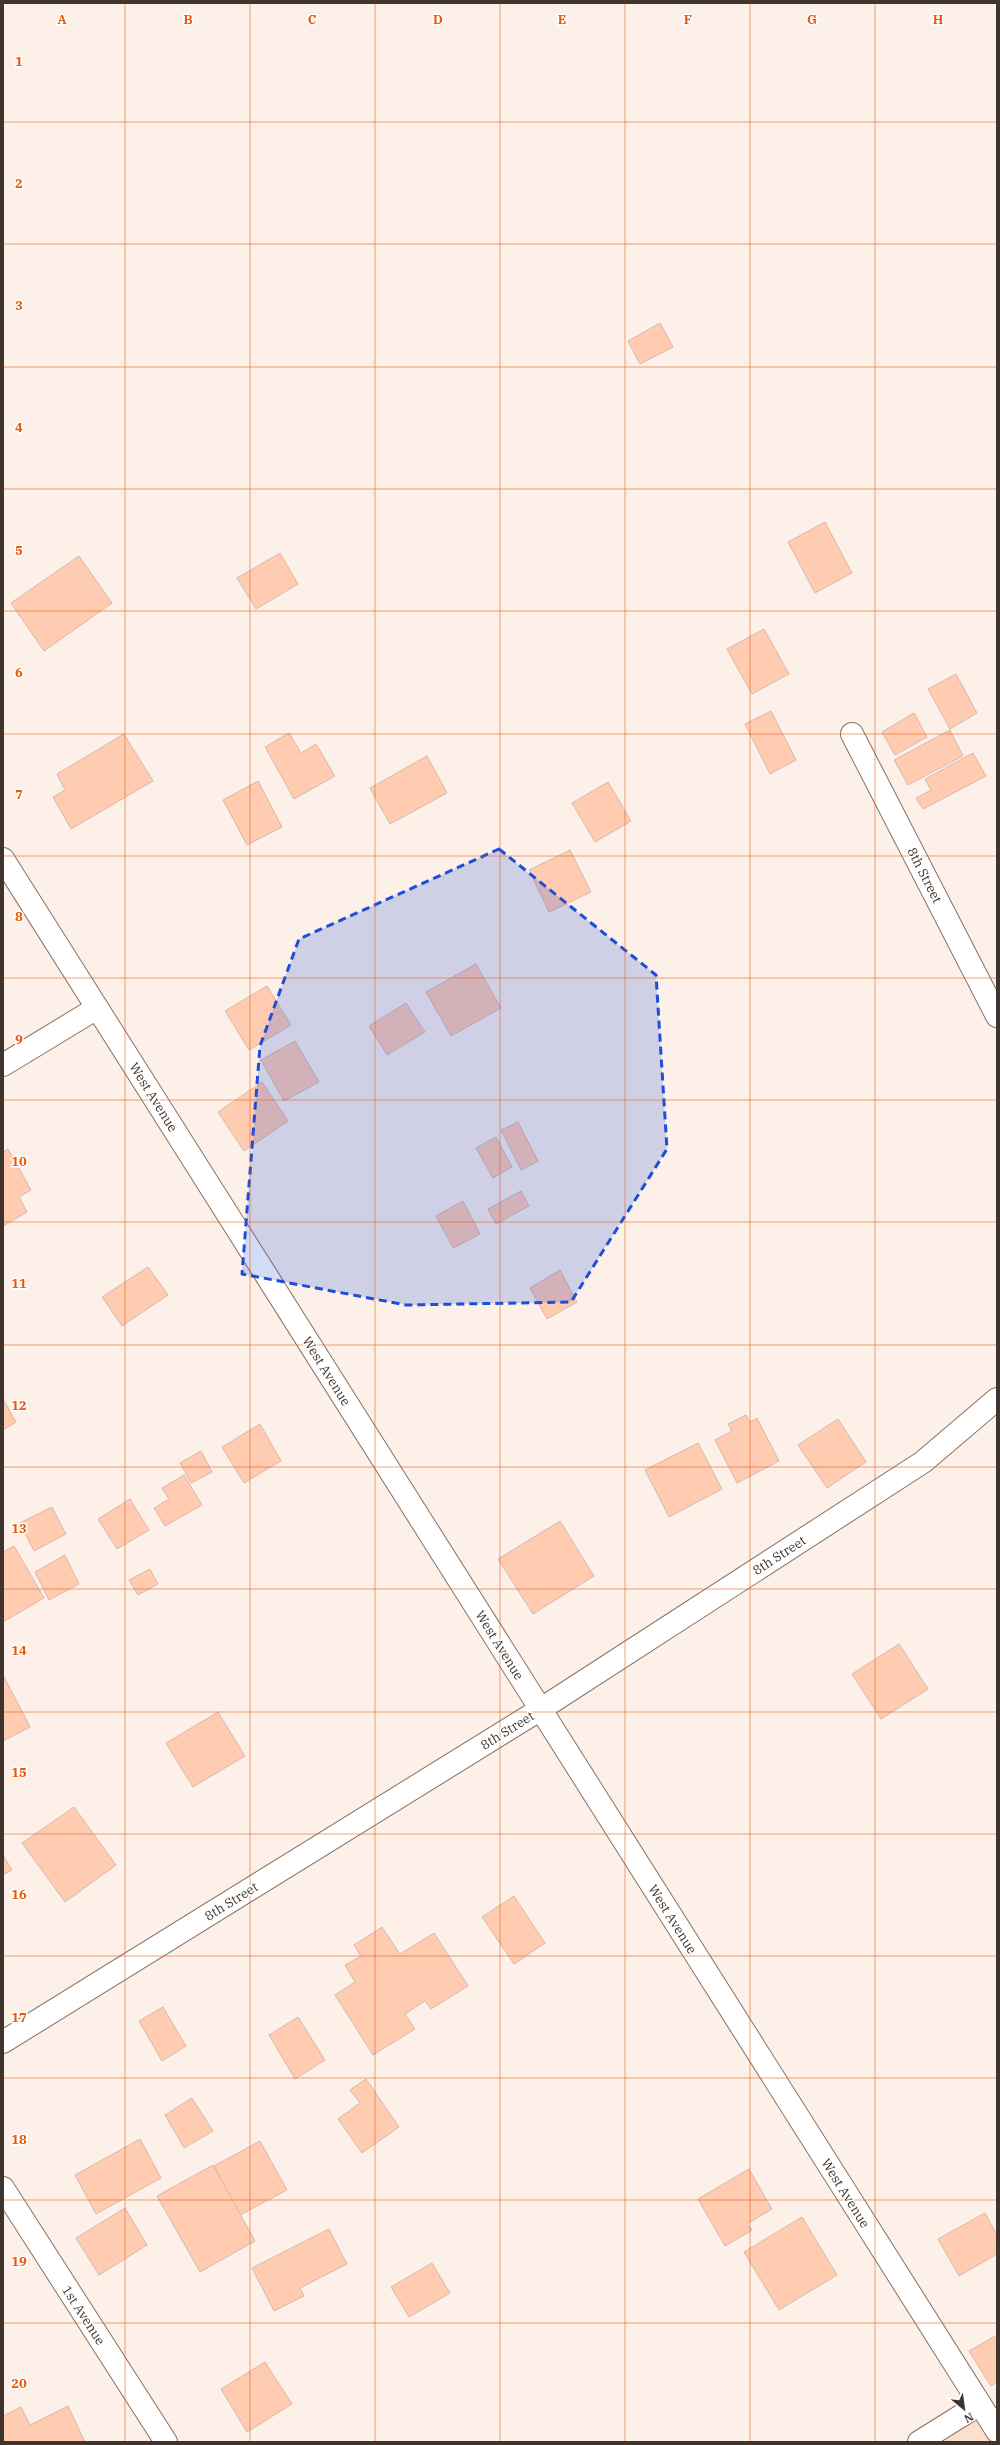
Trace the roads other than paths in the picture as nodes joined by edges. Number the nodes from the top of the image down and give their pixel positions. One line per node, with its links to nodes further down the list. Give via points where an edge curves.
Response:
1 (852, 734): 4 (street, 8th Street)
2 (3, 859): 3 (street, West Avenue)
3 (97, 1008): 5 (street); 7 (street, West Avenue)
4 (997, 1016)
5 (3, 1065)
6 (997, 1399): 7 (street, 8th Street, via 923,1462)
7 (541, 1709): 8 (street, 8th Street); 10 (street, West Avenue)
8 (3, 2042)
9 (3, 2188): 12 (street, 1st Avenue)
10 (980, 2404): 11 (street, West Avenue); 13 (street)
11 (997, 2431)
12 (166, 2442)
13 (919, 2442)

